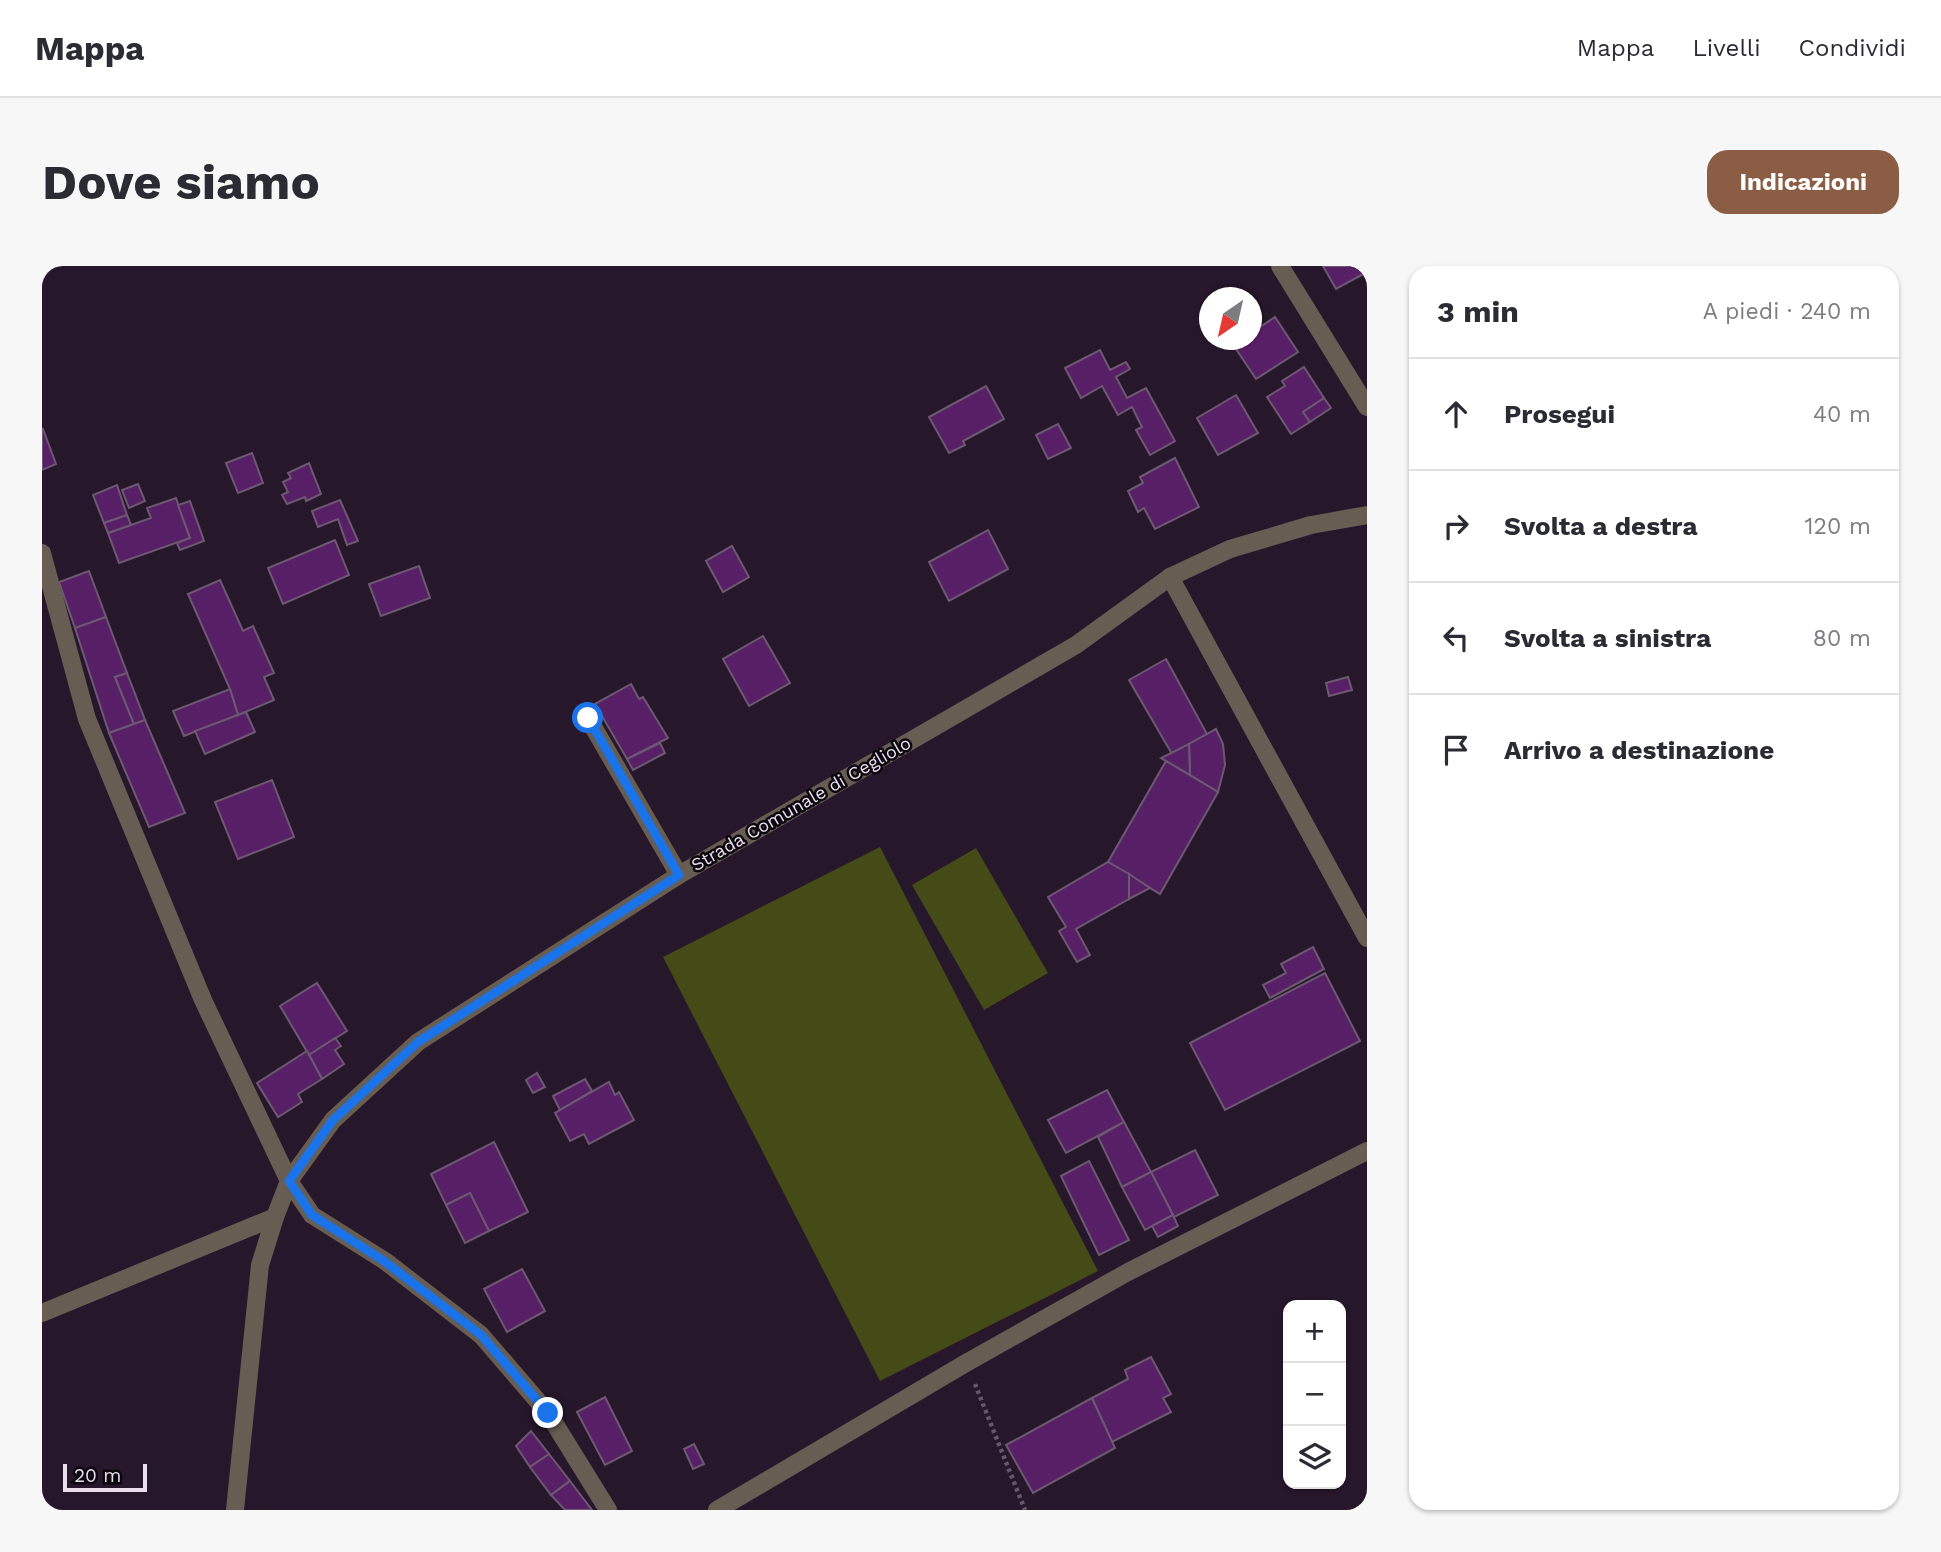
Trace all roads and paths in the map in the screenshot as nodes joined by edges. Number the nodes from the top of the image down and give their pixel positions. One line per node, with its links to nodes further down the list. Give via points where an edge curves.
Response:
1 (1280, 266): 2 (street)
2 (1367, 407)
3 (1367, 515): 5 (street, Strada Comunale di Cegliolo, via 1311,525 1230,549)
4 (42, 553): 10 (street, via 87,719 203,1000)
5 (1170, 577): 7 (street, Strada Comunale di Cegliolo, via 1076,645); 8 (street)
6 (588, 718): 7 (street)
7 (679, 875): 10 (street, Strada Comunale di Cegliolo, via 418,1042 333,1120)
8 (1367, 938)
9 (1367, 1151): 13 (street, via 1128,1272)
10 (289, 1181): 11 (street, Strada Comunale di Cegliolo); 15 (street, via 312,1215 384,1261 481,1335 548,1413)
11 (275, 1217): 12 (street); 14 (street, Strada Comunale di Cegliolo, via 260,1265)
12 (42, 1312)
13 (967, 1363): 16 (street); 17 (path)
14 (235, 1510)
15 (608, 1510)
16 (717, 1510)
17 (1025, 1510)

